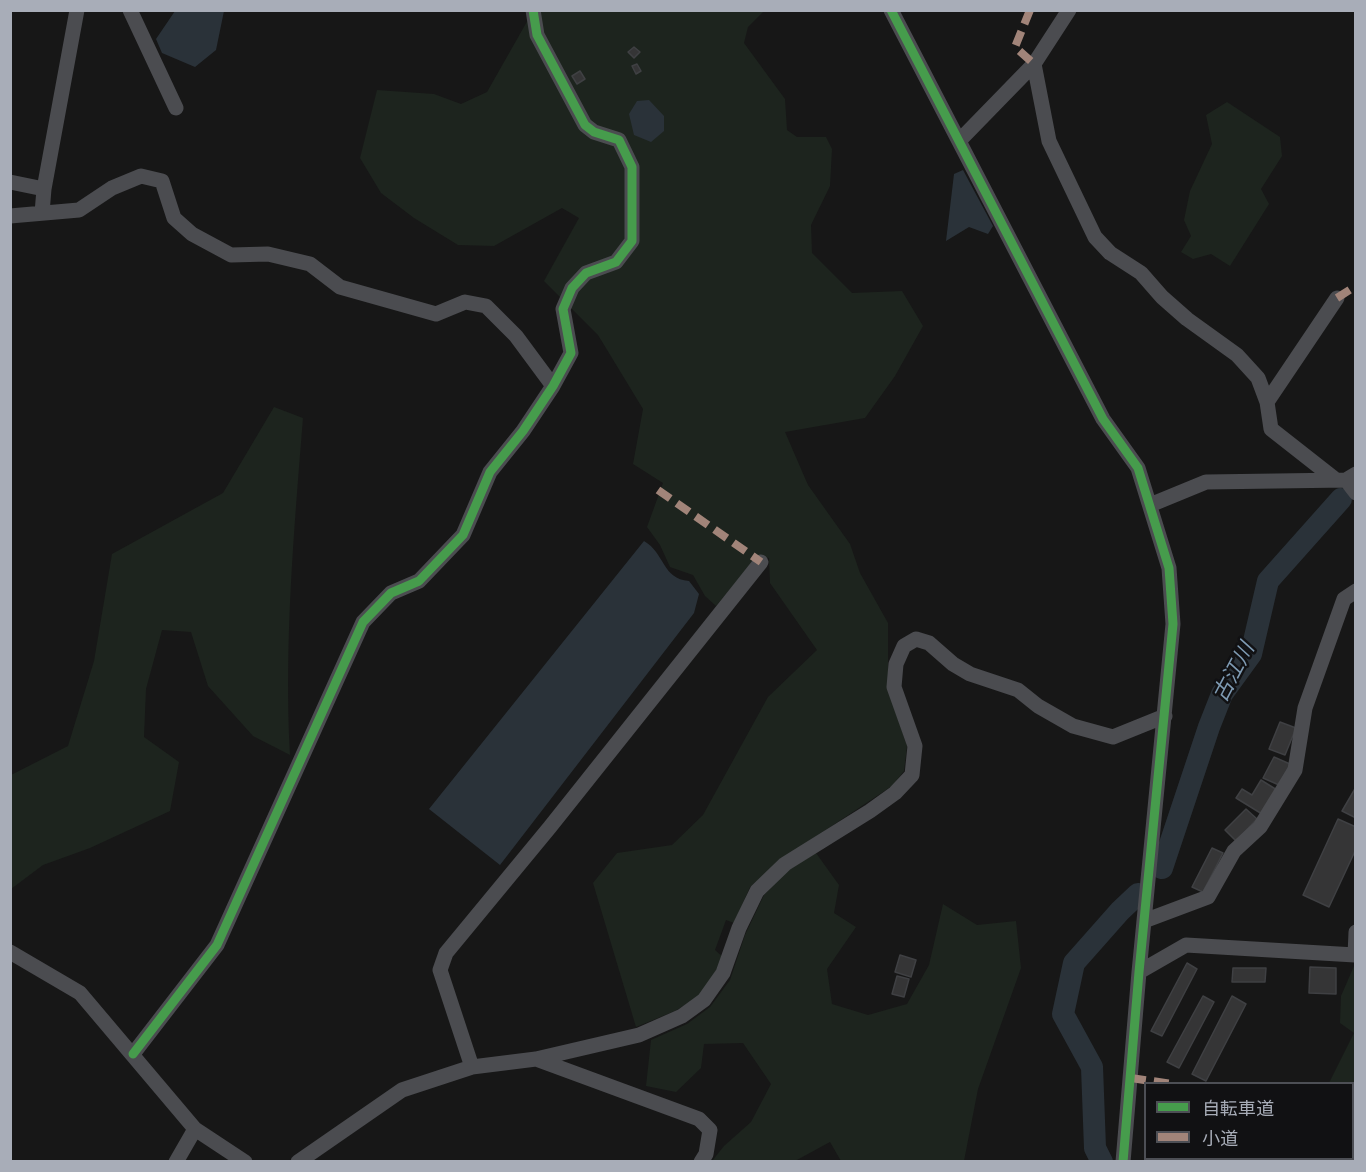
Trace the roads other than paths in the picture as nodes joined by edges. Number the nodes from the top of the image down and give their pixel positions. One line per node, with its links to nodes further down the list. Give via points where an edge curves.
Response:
1 (77, 10): 10 (street)
2 (130, 10): 7 (street)
3 (532, 10): 14 (street, via 537,35 585,125 620,140 632,167 632,241 616,262 585,273 572,288 563,309 571,353)
4 (891, 10): 8 (street)
5 (1069, 10): 6 (street)
6 (1034, 64): 8 (street); 15 (street, via 1049,141 1095,237 1110,253 1141,273 1187,319 1237,355 1258,378)
7 (176, 108)
8 (960, 140): 18 (street, via 1103,419 1138,468)
9 (10, 182): 10 (street)
10 (44, 189): 11 (street)
11 (42, 213): 12 (street); 14 (street, via 79,210 112,188 141,176 162,181 174,218 192,234 231,255 268,254 310,264 340,287 436,314 465,302 486,306 516,336)
12 (10, 216)
13 (1337, 298): 15 (street)
14 (553, 386): 26 (street, via 490,471 463,536 419,581 391,593 363,622 217,945)
15 (1267, 402): 16 (street, via 1271,429)
16 (1346, 478): 17 (street); 18 (street, via 1206,482)
17 (1356, 493)
18 (1150, 505): 21 (street, via 1168,568 1173,624)
19 (761, 562): 28 (street, via 446,954 440,970)
20 (1356, 591): 22 (street, via 1344,599 1305,708 1295,770 1260,827 1234,851 1208,897)
21 (1165, 716): 22 (street); 27 (street, via 1113,737 1074,726 1018,690 970,674 929,643 916,639 904,646 896,664 894,687 915,746 912,775 870,811 785,864 756,891 723,973 704,1000 682,1016 639,1035)
22 (1144, 921): 25 (street)
23 (1356, 932): 25 (street, via 1354,955 1186,945)
24 (10, 952): 26 (street, via 80,993)
25 (1139, 972): 34 (street)
26 (133, 1054): 29 (street)
27 (536, 1059): 28 (street); 33 (street, via 699,1119 710,1130)
28 (472, 1068): 32 (street, via 402,1090)
29 (195, 1129): 30 (street); 31 (street)
30 (176, 1161)
31 (245, 1161)
32 (298, 1161)
33 (701, 1161)
34 (1123, 1161)

